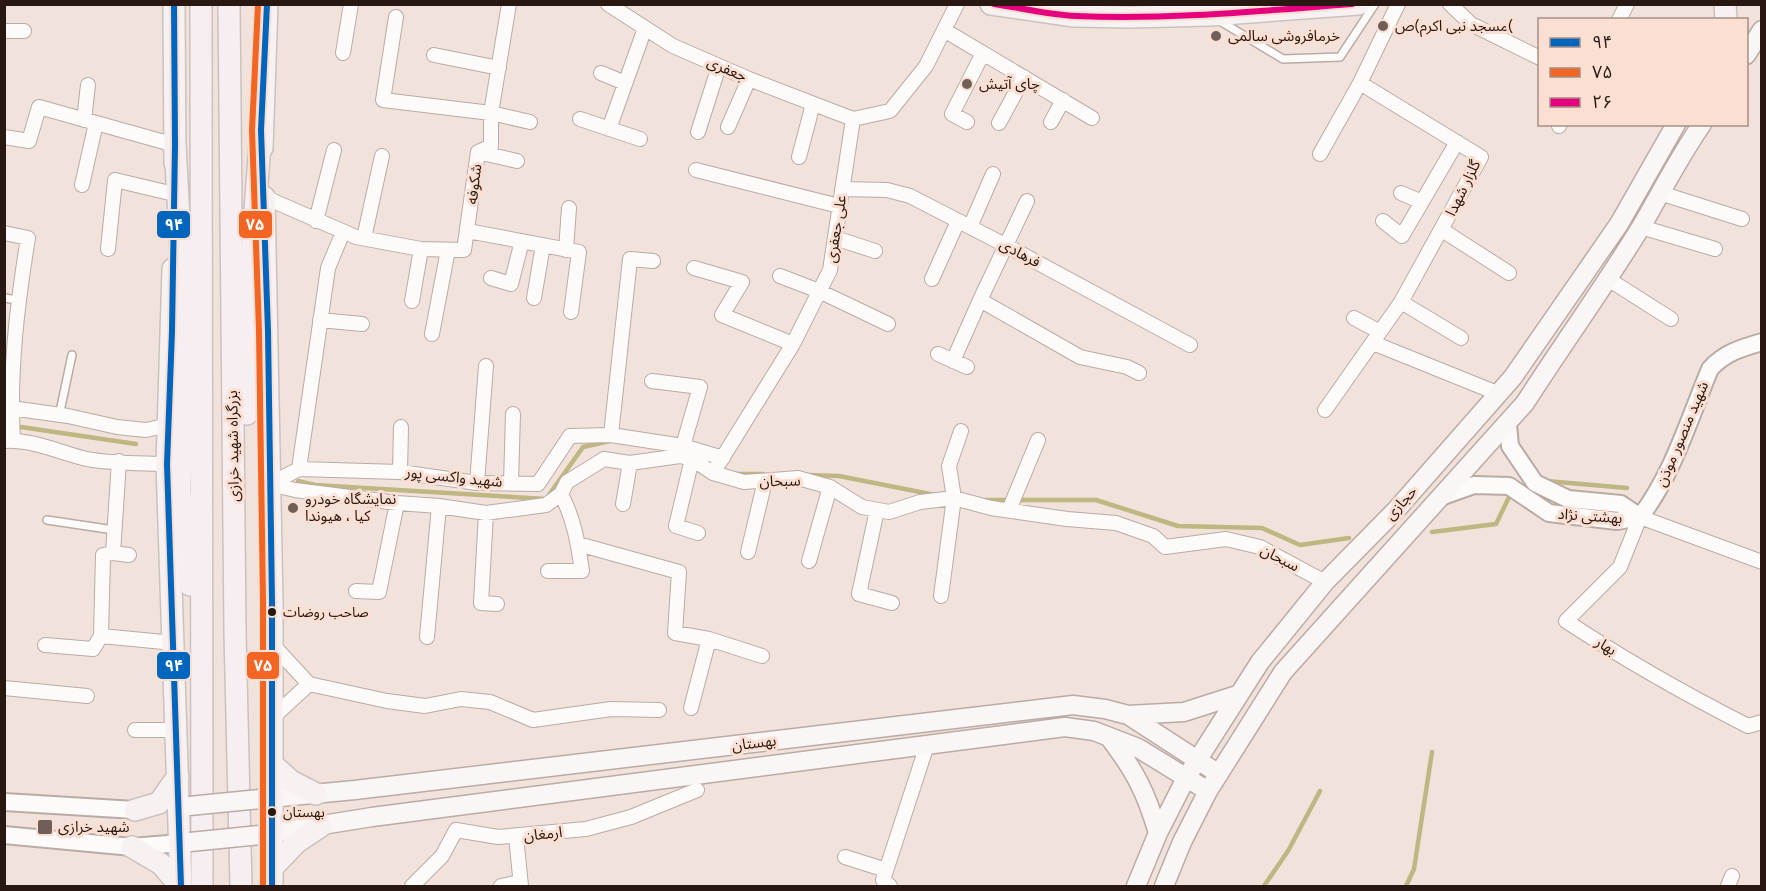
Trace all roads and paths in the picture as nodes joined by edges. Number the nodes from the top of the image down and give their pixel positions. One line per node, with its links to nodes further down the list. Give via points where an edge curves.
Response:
1 (174, 4): 57 (main road)
2 (201, 4): 191 (highway, بزرگراه شهید خرازی)
3 (229, 4): 179 (highway, بزرگراه شهید خرازی)
4 (351, 4): 25 (street)
5 (509, 4): 30 (street, شکوفه)
6 (608, 4): 19 (street, جعفری)
7 (957, 4): 20 (street)
8 (991, 4): 14 (main road)
9 (1359, 4): 16 (main road)
10 (1375, 4): 16 (lane, via 1340,57 1282,59)
11 (1398, 4): 35 (street)
12 (1450, 4): 28 (street, via 1471,24)
13 (1627, 4): 18 (street)
14 (1024, 6): 16 (main road, via 1074,16)
15 (268, 8): 52 (main road)
16 (1210, 15)
17 (396, 17): 39 (street, via 383,100)
18 (1620, 18)
19 (645, 28): 29 (street, جعفری, via 673,46); 34 (street)
20 (944, 30): 26 (street); 42 (street, via 926,66 890,111)
21 (4, 31): 22 (street)
22 (24, 31)
23 (1761, 33): 24 (main road)
24 (1748, 51)
25 (343, 53)
26 (983, 53): 32 (street); 45 (street, via 952,114)
27 (434, 55): 30 (street)
28 (1538, 58)
29 (719, 66): 33 (street, جعفری); 53 (street)
30 (499, 68): 39 (street, شکوفه)
31 (601, 73): 34 (street)
32 (1024, 77): 37 (street); 47 (street)
33 (749, 79): 38 (street, جعفری); 50 (street)
34 (625, 83): 51 (street)
35 (1360, 83): 56 (street, گلزار شهدا); 60 (street)
36 (88, 84): 43 (street)
37 (1063, 100): 40 (street); 46 (street)
38 (813, 104): 42 (street, جعفری); 62 (street)
39 (491, 113): 44 (street); 59 (street, شکوفه, via 491,146)
40 (1092, 118)
41 (580, 119): 51 (street)
42 (853, 119): 67 (street, علی جعفری)
43 (90, 121): 54 (street, via 39,107 29,141); 57 (street); 66 (street)
44 (530, 122)
45 (967, 122)
46 (1051, 122)
47 (999, 123)
48 (1675, 126): 128 (main road, حجازی, via 1619,224 1513,377)
49 (1701, 126): 69 (main road, حجازی)
50 (728, 127)
51 (609, 129): 55 (street)
52 (261, 130): 71 (main road); 179 (highway, via 248,304 247,505)
53 (698, 132)
54 (4, 137)
55 (639, 139)
56 (1457, 142): 73 (street); 81 (street, گلزار شهدا, via 1481,157)
57 (175, 146): 70 (main road); 191 (highway, via 184,309 180,491)
58 (334, 150): 77 (street)
59 (478, 152): 63 (street); 82 (street, شکوفه)
60 (1320, 154)
61 (382, 156): 85 (street)
62 (799, 157)
63 (517, 161)
64 (696, 170): 74 (street)
65 (993, 174): 79 (street)
66 (82, 185)
67 (842, 189): 74 (street, علی جعفری); 79 (street, فرهادی, via 887,190 910,196)
68 (1401, 193): 73 (street)
69 (1660, 193): 76 (street); 80 (main road, حجازی)
70 (174, 194): 90 (street, via 115,180); 132 (main road)
71 (264, 197): 77 (street); 151 (main road)
72 (1027, 201): 88 (street)
73 (1422, 202): 78 (street, via 1402,236)
74 (839, 206): 86 (street, علی جعفری)
75 (569, 208): 94 (street)
76 (1742, 219)
77 (316, 221): 83 (street)
78 (1383, 221)
79 (964, 224): 88 (street, فرهادی); 101 (street)
80 (1641, 227): 92 (street); 102 (main road, حجازی)
81 (1442, 230): 98 (street); 108 (street, گلزار شهدا)
82 (468, 231): 87 (street); 93 (street, via 464,250)
83 (344, 232): 85 (street); 111 (street, via 328,268)
84 (4, 233): 105 (street, via 28,238)
85 (364, 238): 91 (street)
86 (835, 238): 95 (street); 103 (street, علی جعفری, via 830,270)
87 (522, 241): 89 (street); 100 (street, via 511,284)
88 (1005, 244): 106 (street); 120 (street, فرهادی)
89 (543, 246): 94 (street); 104 (street)
90 (108, 249)
91 (421, 249): 93 (street); 107 (street)
92 (1715, 249)
93 (448, 250): 115 (street)
94 (566, 250): 109 (street, via 579,252)
95 (875, 251)
96 (653, 261): 137 (street, via 630,259)
97 (694, 268): 119 (street, via 742,282 722,315)
98 (1509, 273)
99 (780, 276): 103 (street)
100 (491, 278)
101 (932, 279)
102 (1608, 279): 112 (street); 133 (main road, حجازی)
103 (819, 291): 114 (street); 119 (street, علی جعفری)
104 (534, 298)
105 (11, 299): 134 (street)
106 (980, 300): 123 (street); 126 (street, via 1080,357)
107 (412, 301)
108 (1401, 302): 116 (street, گلزار شهدا); 117 (street)
109 (571, 312)
110 (1354, 318): 116 (street)
111 (320, 320): 113 (street); 145 (street)
112 (1671, 320)
113 (362, 324)
114 (888, 324)
115 (432, 334)
116 (1376, 338): 128 (street); 129 (street, گلزار شهدا)
117 (1461, 338)
118 (1761, 342): 162 (street, شهید منصور موذن, via 1719,358 1710,369 1668,472)
119 (793, 344): 140 (street, علی جعفری)
120 (1190, 345)
121 (938, 354): 123 (street)
122 (72, 355): 131 (lane)
123 (953, 362): 125 (street)
124 (486, 366): 149 (street)
125 (967, 367)
126 (1139, 373)
127 (652, 381): 139 (street, via 700,387)
128 (1497, 393): 174 (main road, حجازی, via 1397,509)
129 (1325, 410)
130 (513, 414): 150 (street)
131 (59, 416): 132 (street, via 146,430); 134 (street)
132 (169, 425): 144 (main road)
133 (1508, 425): 154 (main road, حجازی); 162 (street, بهشتی نژاد, via 1510,446 1535,483 1568,499 1622,504)
134 (9, 426): 142 (street, via 40,445 90,460)
135 (401, 427): 146 (street)
136 (961, 431): 155 (street, via 949,466)
137 (611, 435): 139 (street, شهید واکسی پور); 150 (street, شهید واکسی پور, via 570,436 538,484)
138 (1038, 440): 160 (street)
139 (683, 446): 140 (street, شهید واکسی پور)
140 (723, 458): 147 (street, علی جعفری)
141 (692, 459): 143 (street, via 680,456); 147 (street, سبحان); 165 (street, via 676,526)
142 (119, 461): 144 (street); 164 (street)
143 (630, 463): 153 (street, via 604,459 567,482); 157 (street)
144 (167, 464): 183 (main road)
145 (299, 469): 146 (street, شهید واکسی پور); 151 (street, شهید واکسی پور)
146 (400, 472): 149 (street, شهید واکسی پور)
147 (713, 473): 148 (street, سبحان, via 744,482)
148 (765, 481): 152 (street, سبحان, via 798,478); 167 (street)
149 (477, 483): 150 (street, شهید واکسی پور)
150 (511, 483)
151 (270, 484): 156 (street); 184 (main road)
152 (830, 487): 159 (street, سبحان, via 862,507); 171 (street)
153 (561, 494): 161 (street, via 546,505); 166 (street, via 571,513)
154 (1443, 496): 162 (street, بهشتی نژاد, via 1474,485 1509,486 1549,513 1617,521); 204 (main road, حجازی, via 1283,672)
155 (954, 498): 159 (street, سبحان, via 920,502 889,512); 160 (street, سبحان); 176 (street)
156 (397, 503): 158 (street); 175 (street, via 379,592)
157 (623, 504)
158 (439, 506): 161 (street); 181 (street)
159 (877, 510): 177 (street, via 859,594)
160 (1009, 510): 174 (street, سبحان, via 1116,523 1153,536 1165,547 1226,540 1260,547)
161 (486, 513): 178 (street, via 481,603)
162 (1640, 517): 172 (street); 196 (street, بهار, via 1620,567 1566,621 1694,699 1748,726)
163 (47, 520): 164 (lane)
164 (114, 530): 168 (street)
165 (698, 533)
166 (578, 544): 173 (street, via 582,571); 182 (street, via 679,572 675,633)
167 (748, 552)
168 (108, 554): 169 (street); 170 (street); 180 (street)
169 (129, 555)
170 (88, 557)
171 (809, 561)
172 (1761, 562)
173 (548, 571)
174 (1325, 582): 189 (main road, حجازی)
175 (356, 591)
176 (941, 596)
177 (892, 603)
178 (497, 604)
179 (235, 633): 228 (highway, بزرگراه شهید خرازی)
180 (101, 636): 183 (street); 185 (street, via 93,650)
181 (427, 637)
182 (708, 639): 186 (street); 192 (street)
183 (174, 643): 198 (main road)
184 (272, 644): 187 (street); 195 (main road)
185 (45, 645)
186 (762, 656)
187 (309, 684): 193 (street, via 424,706 461,699 490,702 533,720 611,709); 195 (street)
188 (4, 688): 190 (street)
189 (1237, 695): 194 (main road, via 1184,712); 202 (main road, حجازی)
190 (87, 696)
191 (202, 706): 227 (highway, بزرگراه شهید خرازی)
192 (691, 708)
193 (659, 710)
194 (1128, 715): 201 (main road, بهستان, via 1073,705); 202 (main road, بهستان)
195 (272, 718): 203 (main road)
196 (1761, 722)
197 (135, 730): 198 (street)
198 (177, 730): 205 (main road)
199 (1108, 736): 200 (main road, بهستان, via 1065,727); 206 (main road, بهستان, via 1138,748); 216 (main road, via 1130,765 1147,798)
200 (927, 745): 207 (main road, بهستان); 223 (street)
201 (616, 759): 207 (main road); 210 (main road, بهستان)
202 (1196, 761): 204 (main road, بهستان); 206 (main road, حجازی)
203 (272, 764): 210 (main road, via 291,781); 211 (main road)
204 (1219, 774): 209 (main road, حجازی)
205 (178, 776): 213 (main road); 214 (main road, via 159,803)
206 (1186, 778): 209 (main road, بهستان); 216 (main road, حجازی)
207 (617, 785): 215 (main road, بهستان)
208 (697, 790): 219 (street, ارمغان, via 631,817 597,826)
209 (1208, 791): 233 (main road, حجازی)
210 (316, 794): 211 (main road, بهستان)
211 (266, 798): 213 (main road, بهستان, bridge); 217 (main road)
212 (4, 802): 214 (street)
213 (184, 806): 214 (street); 220 (main road)
214 (135, 810)
215 (321, 826): 217 (main road, بهستان); 224 (main road, via 297,842)
216 (1158, 833): 232 (main road, حجازی)
217 (266, 834): 220 (main road, بهستان, bridge); 224 (main road)
218 (4, 836): 221 (street)
219 (516, 836): 225 (street); 229 (street, ارمغان, via 456,830 442,856)
220 (185, 842): 221 (street); 226 (main road)
221 (132, 846): 226 (main road, via 161,864)
222 (846, 857): 223 (street)
223 (886, 870): 231 (street, via 883,880)
224 (272, 877)
225 (520, 884): 230 (street)
226 (181, 886)
227 (202, 886)
228 (241, 886)
229 (412, 886)
230 (501, 886)
231 (890, 886)
232 (1136, 886)
233 (1164, 886)

